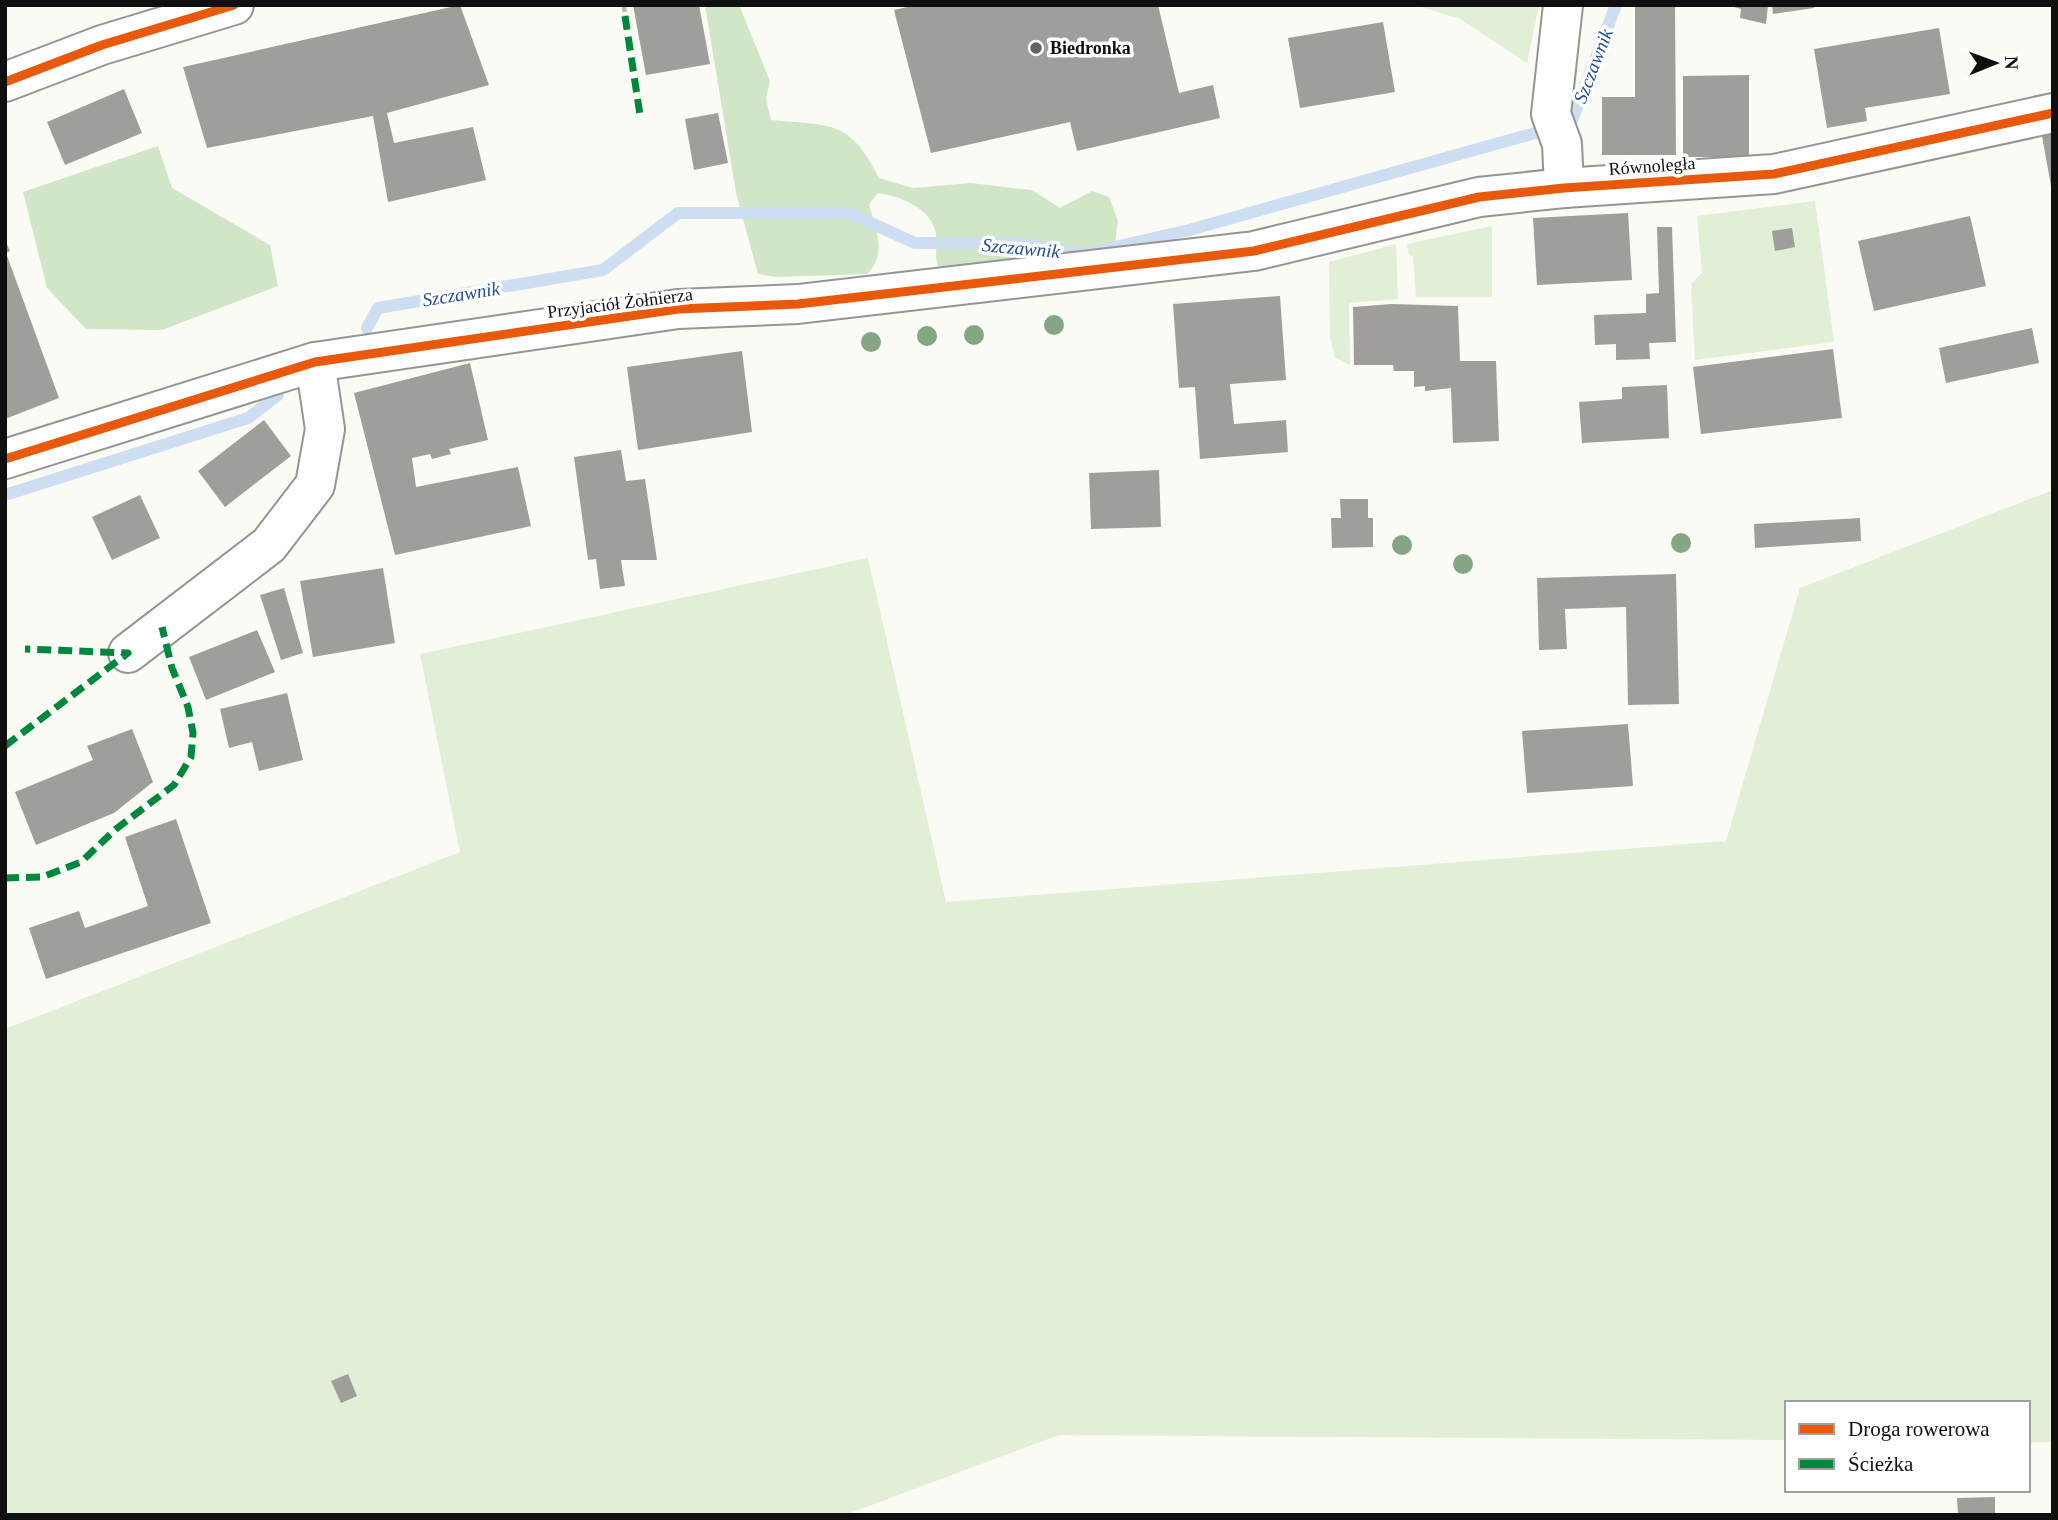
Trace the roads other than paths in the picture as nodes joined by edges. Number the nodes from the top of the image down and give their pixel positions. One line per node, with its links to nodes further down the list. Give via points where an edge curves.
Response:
1 (234, 5): 3 (street, via 102,45)
2 (1563, 5): 5 (street, via 1557,129)
3 (5, 82)
4 (2053, 113): 5 (street, Równoległa, via 1774,174)
5 (1564, 188): 6 (street, Równoległa, via 1479,197)
6 (1254, 251): 7 (street, Przyjaciół Żołnierza, via 799,304 678,309)
7 (315, 362): 8 (street, Przyjaciół Żołnierza); 9 (street, via 325,429 315,485 269,545)
8 (5, 459)
9 (128, 653)

